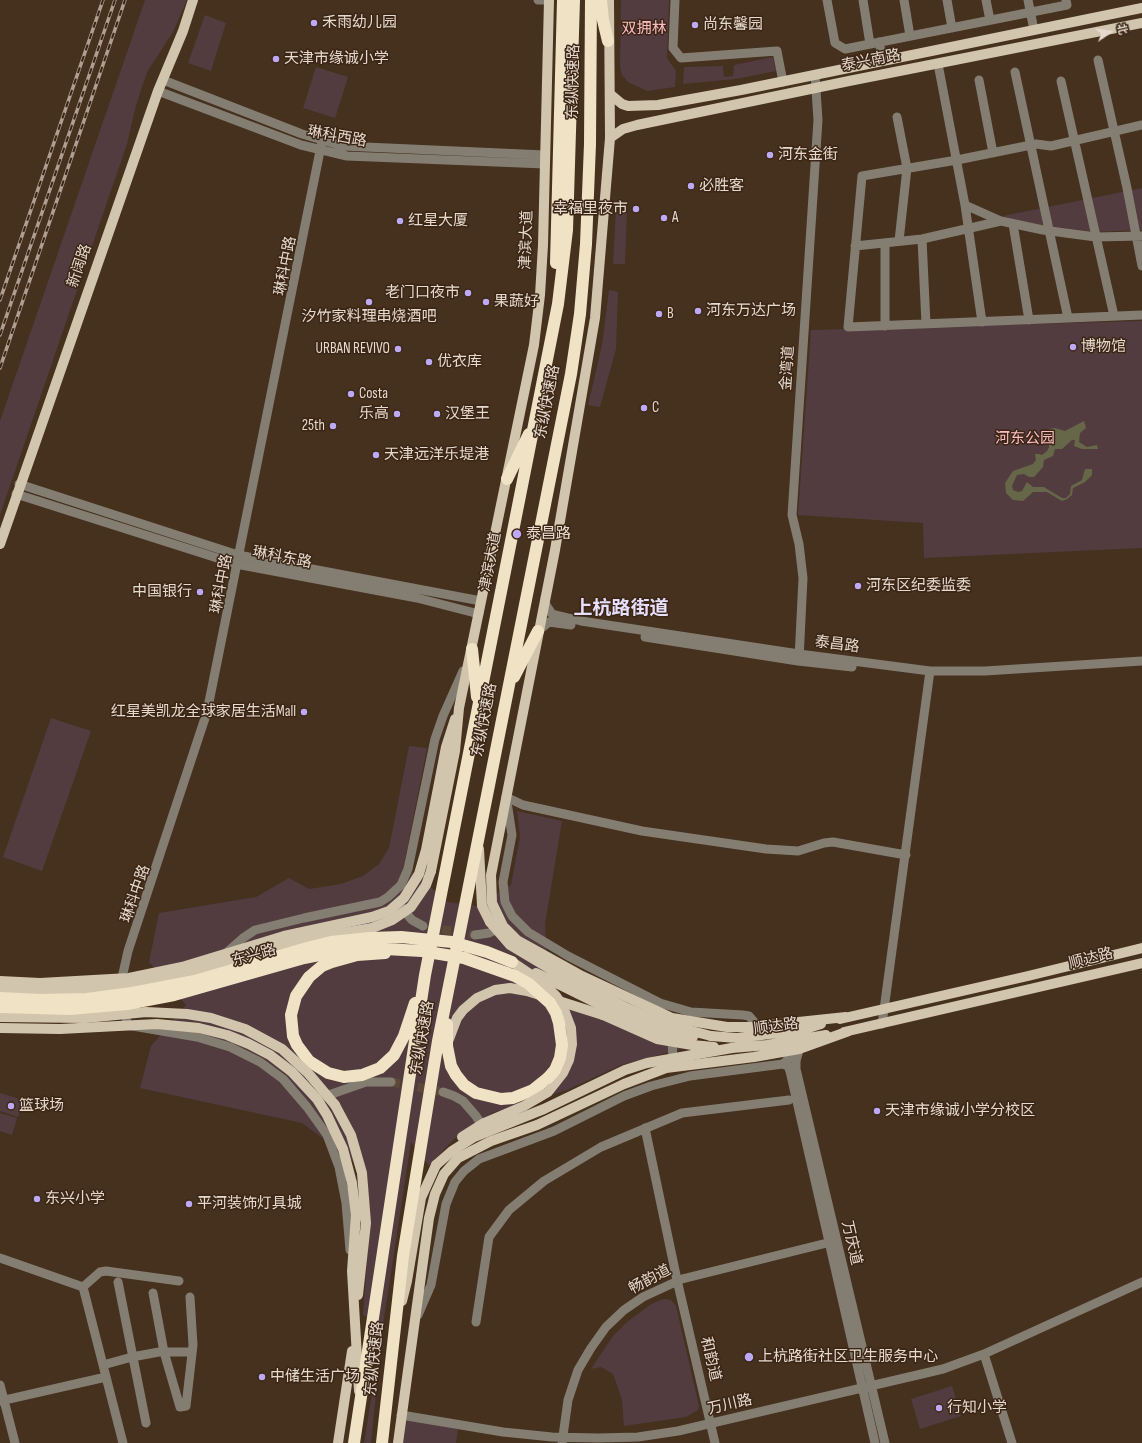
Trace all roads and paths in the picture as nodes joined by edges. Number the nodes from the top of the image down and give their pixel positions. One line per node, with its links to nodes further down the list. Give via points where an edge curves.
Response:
1 (193, 0): 31 (main road, 新阔路)
2 (538, 0): 3 (street)
3 (549, 0): 46 (main road, 津滨大道)
4 (563, 0): 61 (highway, via 556,241)
5 (574, 0): 61 (highway, 东纵快速路, via 567,230)
6 (591, 0): 83 (highway, 东纵快速路, via 587,213 580,314 571,374)
7 (601, 0): 24 (highway)
8 (609, 0): 24 (main road)
9 (675, 0): 34 (street, via 673,48 681,58 777,51)
10 (826, 0): 25 (street, via 835,43 845,49)
11 (863, 0): 25 (street)
12 (904, 0): 23 (street)
13 (947, 0): 21 (street)
14 (986, 0): 19 (street)
15 (1028, 0): 18 (street)
16 (1066, 0): 18 (street, via 1067,5)
17 (1142, 8): 22 (main road, 泰兴南路)
18 (1030, 12): 19 (street); 22 (street)
19 (990, 20): 21 (street)
20 (1142, 23): 28 (main road, 泰兴南路)
21 (952, 28): 23 (street)
22 (1034, 30): 27 (main road, 泰兴南路)
23 (910, 36): 25 (street)
24 (608, 40): 37 (main road)
25 (875, 43): 27 (street)
26 (1098, 60): 40 (street)
27 (883, 61): 30 (main road, 泰兴南路)
28 (938, 64): 35 (main road, 泰兴南路); 47 (street)
29 (1015, 72): 43 (street)
30 (815, 75): 34 (main road, 泰兴南路); 35 (street, 金湾道)
31 (163, 80): 36 (main road, 新阔路); 44 (street, 琳科西路)
32 (979, 80): 45 (street)
33 (1061, 81): 42 (street)
34 (783, 82): 37 (main road, 泰兴南路, via 644,106 622,104)
35 (817, 87): 41 (main road, 泰兴南路, via 637,125 623,129); 79 (street, 金湾道, via 818,120 792,515 803,578)
36 (158, 91): 44 (street, 琳科西路, via 301,145); 71 (main road, 新阔路)
37 (610, 94): 41 (main road)
38 (897, 117): 48 (street)
39 (1142, 125): 40 (street)
40 (1115, 131): 42 (street); 54 (street)
41 (610, 138): 74 (main road, via 594,318 577,428)
42 (1074, 141): 43 (street, via 1051,146); 55 (street)
43 (1031, 145): 45 (street); 53 (street)
44 (323, 146): 46 (street, 琳科西路); 73 (street, 琳科中路)
45 (993, 153): 47 (street)
46 (545, 160): 70 (main road, 津滨大道, via 540,295 534,345)
47 (957, 160): 48 (street); 49 (street)
48 (907, 168): 57 (street); 59 (street, via 862,176)
49 (965, 204): 50 (street); 52 (street)
50 (1001, 221): 51 (street); 52 (street)
51 (1013, 224): 53 (street); 65 (street)
52 (968, 228): 56 (street); 66 (street)
53 (1051, 232): 55 (street); 64 (street)
54 (1139, 236): 55 (street); 60 (street)
55 (1096, 237): 63 (street)
56 (922, 239): 57 (street); 67 (street)
57 (898, 241): 58 (street)
58 (885, 243): 59 (street); 68 (street)
59 (855, 246): 68 (street, via 848,327)
60 (1142, 266)
61 (558, 304): 69 (highway, 津滨大道)
62 (1142, 315): 63 (street)
63 (1114, 316): 64 (street)
64 (1068, 318): 65 (street)
65 (1029, 320): 66 (street)
66 (982, 322): 67 (street)
67 (926, 324): 68 (street)
68 (885, 326)
69 (536, 418): 70 (highway); 85 (highway, 津滨大道)
70 (507, 479): 75 (main road, 津滨大道)
71 (18, 489): 72 (main road, 新阔路); 73 (street, 琳科东路)
72 (0, 544)
73 (239, 560): 75 (street, 琳科东路); 76 (street, 琳科东路); 100 (street, 琳科中路, via 211,711 132,949)
74 (545, 594): 77 (main road); 79 (street, 泰昌路, via 548,610 557,616)
75 (481, 601): 76 (main road, 津滨大道)
76 (479, 614): 78 (main road, 津滨大道)
77 (538, 631): 79 (street, 泰昌路, via 544,625 554,622); 83 (highway); 86 (main road)
78 (472, 649): 84 (main road, 津滨大道); 85 (highway); 95 (street, via 435,739 408,869 400,885 380,902 255,930)
79 (799, 658): 82 (street, 泰昌路)
80 (1142, 661): 82 (street, 泰昌路)
81 (1142, 667): 82 (street, 泰昌路, via 990,676)
82 (929, 674): 88 (street)
83 (507, 688): 87 (highway, 东纵快速路)
84 (459, 708): 89 (main road, via 446,747 423,863 416,882); 102 (main road, bridge, via 455,751 432,871 412,906 392,920 372,928 312,938 187,973 126,986 40,991)
85 (479, 708): 98 (highway, 东纵快速路)
86 (506, 796): 88 (street, via 523,805 650,832 766,849 798,851 833,842); 91 (main road, via 491,875 492,903); 111 (street, via 512,834 503,882 506,902 512,916 528,932 568,956 660,1003 691,1012 749,1016 756,1024)
87 (478, 838): 101 (highway, 东纵快速路); 115 (main road, bridge, via 482,906 490,922 510,946 625,1007 665,1024)
88 (906, 855): 105 (street)
89 (399, 904): 90 (street, via 412,920); 95 (main road, via 372,917 284,936)
90 (423, 926)
91 (502, 926): 92 (street, via 489,933); 108 (main road, via 517,940 582,976)
92 (474, 935)
93 (1142, 948): 105 (main road, 顺达路)
94 (422, 951): 98 (highway, bridge, via 346,958 322,966 309,977 296,996 291,1015 293,1036 303,1054 317,1067 336,1075 353,1077 372,1072 394,1055 404,1036); 104 (highway, 东兴路, bridge, via 367,948 339,951 304,958 174,995 127,1004 70,1009); 116 (highway, 东兴路, bridge, via 464,958 515,976 550,1003 556,1012 562,1045 560,1058 548,1078 533,1090 513,1098 501,1099 476,1093 464,1085 448,1057)
95 (225, 954): 100 (main road)
96 (512, 962): 103 (highway, 东兴路, bridge, via 452,942 375,937 332,942 195,980 132,993 87,999); 115 (main road, 顺达路, bridge, via 636,1022 690,1037); 127 (main road, bridge, via 543,983 563,1007 571,1028 569,1060 563,1073 548,1092 476,1128 452,1146)
97 (1142, 963): 109 (main road, 顺达路)
98 (425, 975): 151 (highway, 东纵快速路)
99 (0, 981): 100 (main road)
100 (127, 981): 110 (main road)
101 (449, 984): 116 (highway); 140 (highway, 东纵快速路, via 404,1248)
102 (0, 988)
103 (0, 998)
104 (0, 1007)
105 (883, 1010): 107 (main road, 顺达路); 109 (street)
106 (0, 1017): 141 (main road, bridge, via 86,1018 146,1012 211,1018 245,1029 282,1049 308,1072 335,1105 357,1151 362,1173 365,1202 364,1241)
107 (846, 1017): 111 (main road); 114 (main road, 顺达路)
108 (672, 1018): 111 (main road, via 727,1027); 120 (street)
109 (882, 1024): 113 (main road, 顺达路)
110 (130, 1025): 112 (main road); 123 (main road, via 165,1024 199,1028 227,1035 270,1055 292,1072); 130 (street, via 197,1037 230,1047 260,1062 283,1079 327,1135 339,1167 346,1203)
111 (770, 1026)
112 (0, 1028)
113 (849, 1031): 114 (main road, 顺达路); 118 (main road)
114 (803, 1034): 115 (main road, 顺达路, via 738,1038); 117 (main road, 顺达路, via 767,1045)
115 (711, 1036)
116 (447, 1046): 117 (main road, 顺达路, bridge, via 463,1010 476,998 494,990 510,988 603,1015 657,1039 692,1046)
117 (732, 1048): 127 (main road, bridge, via 647,1063 625,1070 544,1110 474,1137)
118 (799, 1049): 119 (street); 120 (main road); 128 (street, 万庆道, via 796,1070)
119 (783, 1064): 128 (street, 万庆道, via 788,1066 790,1071); 139 (street, via 690,1076 651,1086 624,1096 554,1131 479,1159 455,1182 446,1204 431,1285)
120 (673, 1067): 126 (main road, via 624,1084 558,1116)
121 (391, 1082): 123 (street, via 366,1082)
122 (443, 1092): 126 (street, via 463,1101)
123 (317, 1099): 130 (main road, via 337,1133 348,1163 356,1215)
124 (789, 1100): 125 (street, via 682,1114)
125 (645, 1128): 131 (street, 和韵道); 138 (street, via 601,1147 544,1181 509,1210 489,1237)
126 (491, 1140): 139 (main road, via 458,1158 444,1174 435,1194 423,1251)
127 (436, 1165): 140 (main road, via 421,1198 407,1281)
128 (833, 1242): 131 (street, 畅韵道); 149 (street, 万庆道)
129 (0, 1258): 135 (street)
130 (352, 1271): 141 (main road)
131 (677, 1280): 154 (street, 和韵道); 155 (street, 畅韵道, via 624,1310 606,1327 591,1348 578,1370 568,1400)
132 (178, 1281): 135 (street, via 106,1271 100,1272)
133 (118, 1282): 145 (street)
134 (1142, 1282): 144 (street, 万川路)
135 (83, 1287): 146 (street)
136 (153, 1293): 142 (street)
137 (190, 1297): 143 (street)
138 (476, 1322)
139 (414, 1323): 152 (main road)
140 (395, 1326): 160 (highway, 东纵快速路)
141 (354, 1331): 151 (main road); 158 (main road)
142 (164, 1352): 143 (street); 143 (street, via 180,1407 186,1406); 145 (street)
143 (192, 1352)
144 (984, 1354): 149 (street, 万川路, via 943,1369); 165 (street)
145 (132, 1357): 146 (street); 153 (street)
146 (103, 1365): 147 (street)
147 (106, 1377): 150 (street); 157 (street)
148 (0, 1385): 150 (street)
149 (867, 1387): 154 (street, 万川路); 163 (street, 万庆道); 164 (street, 万庆道)
150 (3, 1400): 156 (street)
151 (360, 1405): 159 (highway, 东纵快速路)
152 (401, 1414): 155 (street, 万川路); 161 (main road)
153 (146, 1423)
154 (710, 1424): 155 (street, 万川路, via 638,1437); 162 (street, 和韵道)
155 (563, 1440)
156 (15, 1443)
157 (123, 1443)
158 (338, 1443)
159 (354, 1443)
160 (382, 1443)
161 (398, 1443)
162 (715, 1443)
163 (875, 1443)
164 (885, 1443)
165 (1012, 1443)

